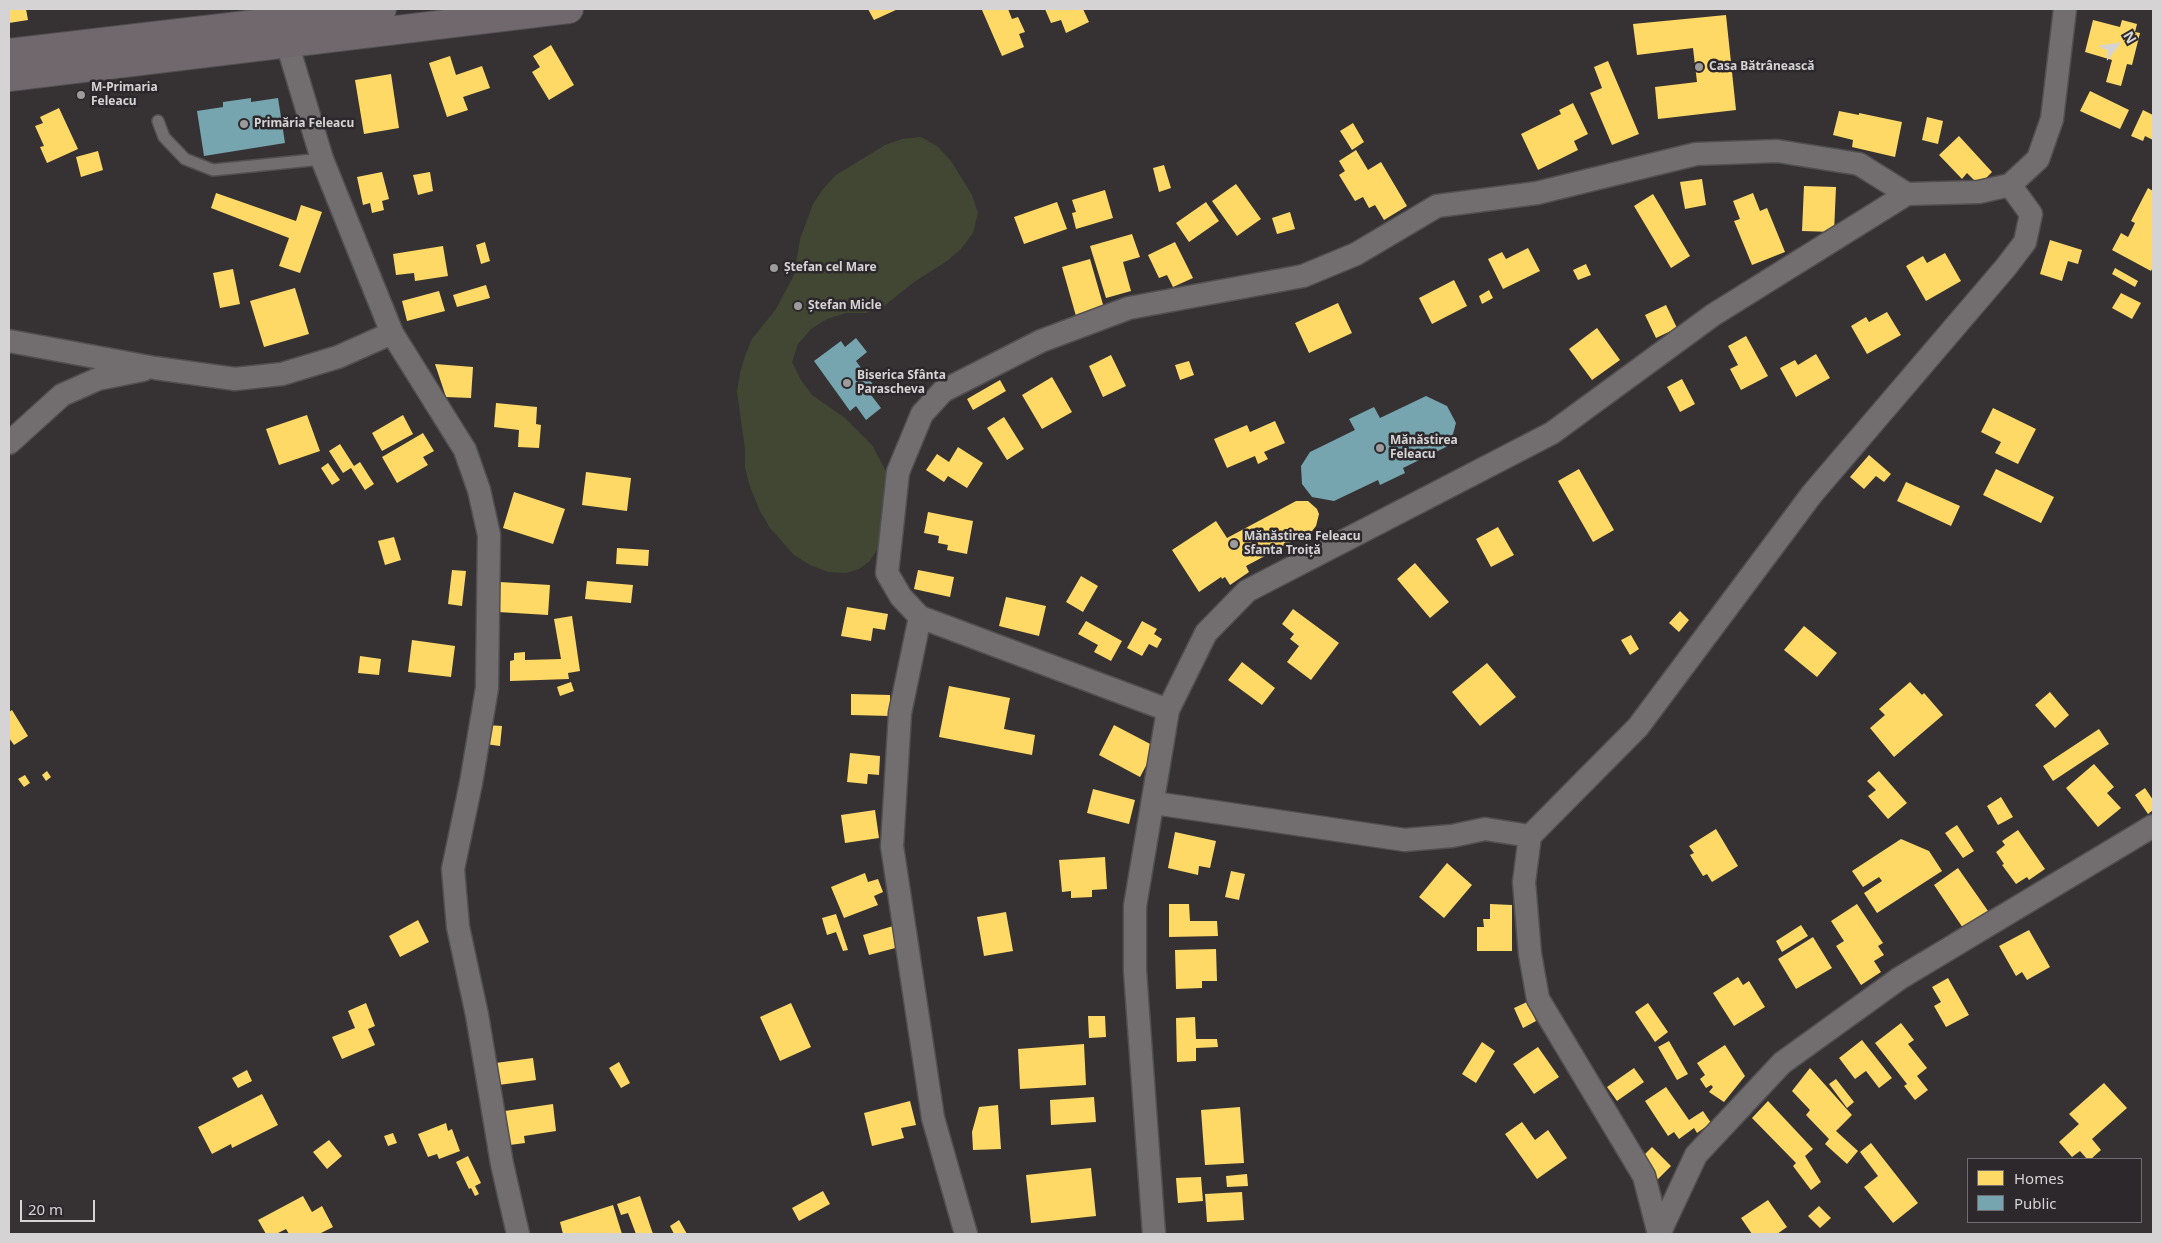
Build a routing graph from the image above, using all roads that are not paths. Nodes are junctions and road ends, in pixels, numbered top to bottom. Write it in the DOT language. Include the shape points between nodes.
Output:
graph roads {
  1 [pos="382,9"];
  2 [pos="569,9"];
  3 [pos="2065,9"];
  4 [pos="286,44"];
  5 [pos="9,53"];
  6 [pos="9,77"];
  7 [pos="158,121"];
  8 [pos="322,159"];
  9 [pos="2010,184"];
  10 [pos="1907,194"];
  11 [pos="392,333"];
  12 [pos="9,341"];
  13 [pos="155,368"];
  14 [pos="9,443"];
  15 [pos="920,617"];
  16 [pos="1168,710"];
  17 [pos="1154,802"];
  18 [pos="2153,826"];
  19 [pos="1530,836"];
  20 [pos="518,1234"];
  21 [pos="966,1234"];
  22 [pos="1154,1234"];
  23 [pos="1659,1234"];
  1 -- 5 [label="main road"];
  2 -- 4 [label="main road"];
  3 -- 9 [label="street" via="2052,119 2038,159"];
  4 -- 6 [label="main road"];
  4 -- 8 [label="street"];
  7 -- 8 [label="lane" via="164,137 185,159 213,170"];
  8 -- 11 [label="street"];
  9 -- 10 [label="street" via="1979,192"];
  9 -- 19 [label="street" via="2030,214 2025,242 1812,494 1638,727"];
  10 -- 15 [label="street" via="1859,164 1777,151 1696,154 1537,193 1437,206 1356,254 1303,276 1129,308 1041,342 943,391 922,414 898,472 887,573 901,597"];
  10 -- 16 [label="street" via="1712,315 1552,433 1247,591 1206,633"];
  11 -- 13 [label="street" via="338,357 282,374 235,379"];
  11 -- 20 [label="street" via="465,450 479,490 489,535 486,688 453,869 458,927"];
  12 -- 13 [label="street"];
  13 -- 14 [label="street" via="98,379 62,395"];
  15 -- 16 [label="street"];
  15 -- 21 [label="street" via="900,713 892,846 933,1118"];
  16 -- 17 [label="street"];
  17 -- 19 [label="street" via="1405,840 1485,829"];
  17 -- 22 [label="street" via="1135,906 1135,971"];
  18 -- 23 [label="street" via="1900,978 1782,1063 1696,1155"];
  19 -- 23 [label="street" via="1524,882 1530,954 1538,999 1644,1176"];
}
